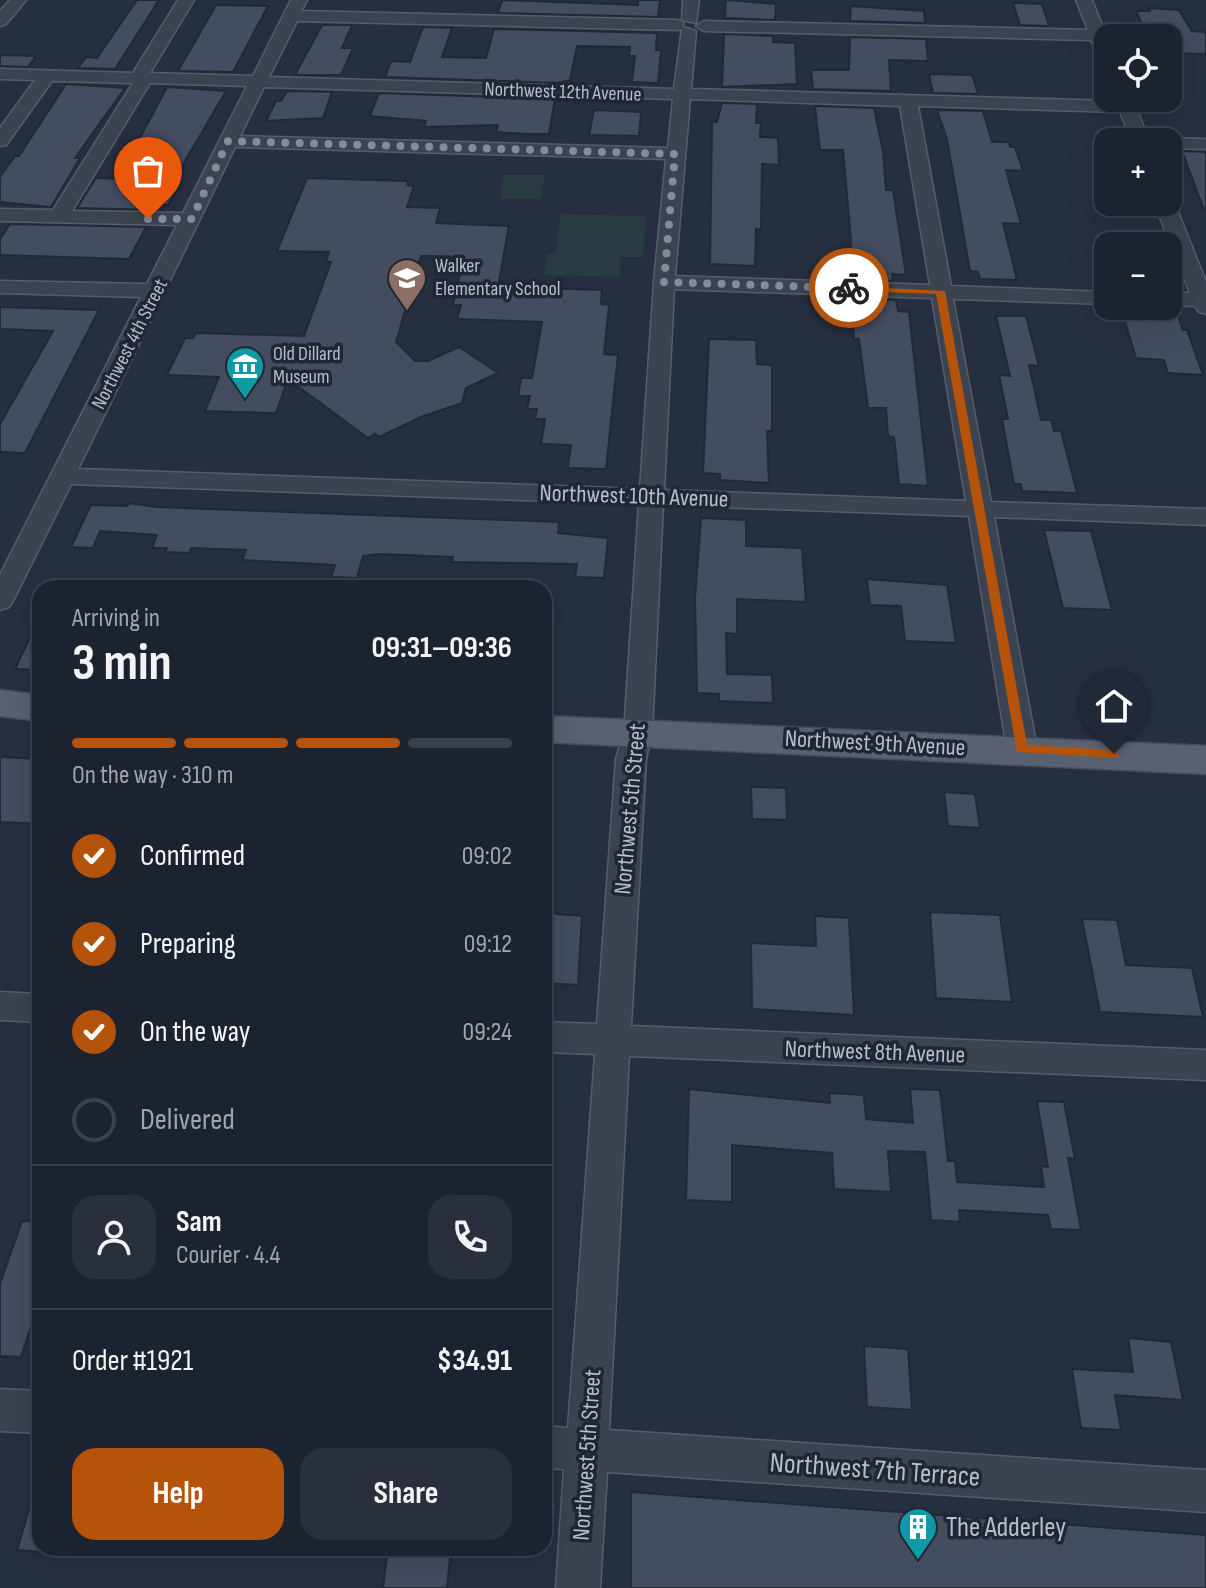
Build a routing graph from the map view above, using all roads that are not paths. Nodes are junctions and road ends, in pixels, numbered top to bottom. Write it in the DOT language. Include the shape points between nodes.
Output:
graph roads {
  1 [pos="18,0"];
  2 [pos="186,0"];
  3 [pos="691,0"];
  4 [pos="1084,0"];
  5 [pos="294,8"];
  6 [pos="0,21"];
  7 [pos="1094,25"];
  8 [pos="690,26"];
  9 [pos="1094,35"];
  10 [pos="0,74"];
  11 [pos="47,76"];
  12 [pos="139,78"];
  13 [pos="256,84"];
  14 [pos="680,95"];
  15 [pos="908,101"];
  16 [pos="1094,103"];
  17 [pos="0,141"];
  18 [pos="228,141"];
  19 [pos="1182,143"];
  20 [pos="1206,144"];
  21 [pos="675,154"];
  22 [pos="0,215"];
  23 [pos="1170,216"];
  24 [pos="58,217"];
  25 [pos="192,219"];
  26 [pos="1183,249"];
  27 [pos="1206,250"];
  28 [pos="664,282"];
  29 [pos="0,287"];
  30 [pos="157,291"];
  31 [pos="940,291"];
  32 [pos="1094,297"];
  33 [pos="1182,301"];
  34 [pos="1205,304"];
  35 [pos="63,476"];
  36 [pos="654,497"];
  37 [pos="978,510"];
  38 [pos="1206,517"];
  39 [pos="12,552"];
  40 [pos="0,601"];
  41 [pos="0,703"];
  42 [pos="32,707"];
  43 [pos="552,729"];
  44 [pos="638,732"];
  45 [pos="1022,749"];
  46 [pos="1206,760"];
  47 [pos="0,1006"];
  48 [pos="32,1008"];
  49 [pos="552,1037"];
  50 [pos="613,1041"];
  51 [pos="1206,1065"];
  52 [pos="0,1410"];
  53 [pos="32,1412"];
  54 [pos="552,1448"];
  55 [pos="588,1451"];
  56 [pos="1206,1491"];
  57 [pos="578,1588"];
  1 -- 6 [label="street"];
  2 -- 12 [label="street"];
  3 -- 8 [label="street, Northwest 5th Street"];
  4 -- 7 [label="street"];
  5 -- 8 [label="street"];
  5 -- 13 [label="street, Northwest 4th Street"];
  8 -- 9 [label="street"];
  8 -- 14 [label="street, Northwest 5th Street"];
  10 -- 11 [label="street, Northwest 12th Avenue"];
  11 -- 12 [label="street, Northwest 12th Avenue"];
  11 -- 17 [label="street"];
  12 -- 13 [label="street, Northwest 12th Avenue"];
  12 -- 24 [label="street" via="141,88"];
  13 -- 14 [label="street, Northwest 12th Avenue"];
  13 -- 18 [label="street, Northwest 4th Street"];
  14 -- 15 [label="street, Northwest 12th Avenue"];
  14 -- 21 [label="street, Northwest 5th Street"];
  15 -- 16 [label="street, Northwest 12th Avenue"];
  15 -- 31 [label="street"];
  18 -- 21 [label="street"];
  18 -- 25 [label="street, Northwest 4th Street"];
  19 -- 20 [label="street"];
  21 -- 28 [label="street, Northwest 5th Street"];
  22 -- 24 [label="street"];
  23 -- 26 [label="street"];
  24 -- 25 [label="street"];
  25 -- 30 [label="street, Northwest 4th Street"];
  26 -- 27 [label="street"];
  26 -- 34 [label="street"];
  28 -- 31 [label="street"];
  28 -- 36 [label="street, Northwest 5th Street"];
  29 -- 30 [label="street"];
  30 -- 35 [label="street, Northwest 4th Street"];
  31 -- 32 [label="street"];
  31 -- 37 [label="street"];
  33 -- 34 [label="street"];
  35 -- 36 [label="street, Northwest 10th Avenue"];
  35 -- 39 [label="street, Northwest 4th Street"];
  36 -- 37 [label="street, Northwest 10th Avenue"];
  36 -- 44 [label="street, Northwest 5th Street"];
  37 -- 38 [label="street, Northwest 10th Avenue"];
  37 -- 45 [label="street"];
  39 -- 40 [label="street, Northwest 4th Street"];
  41 -- 42 [label="main road"];
  43 -- 44 [label="main road, Northwest 9th Avenue"];
  44 -- 45 [label="main road, Northwest 9th Avenue"];
  44 -- 50 [label="street, Northwest 5th Street" via="631,759"];
  45 -- 46 [label="main road, Northwest 9th Avenue"];
  47 -- 48 [label="street"];
  49 -- 50 [label="street, Northwest 8th Avenue"];
  50 -- 51 [label="street, Northwest 8th Avenue"];
  50 -- 55 [label="street, Northwest 5th Street"];
  52 -- 53 [label="street"];
  54 -- 55 [label="street, Northwest 7th Terrace"];
  55 -- 56 [label="street, Northwest 7th Terrace"];
  55 -- 57 [label="street, Northwest 5th Street"];
}
